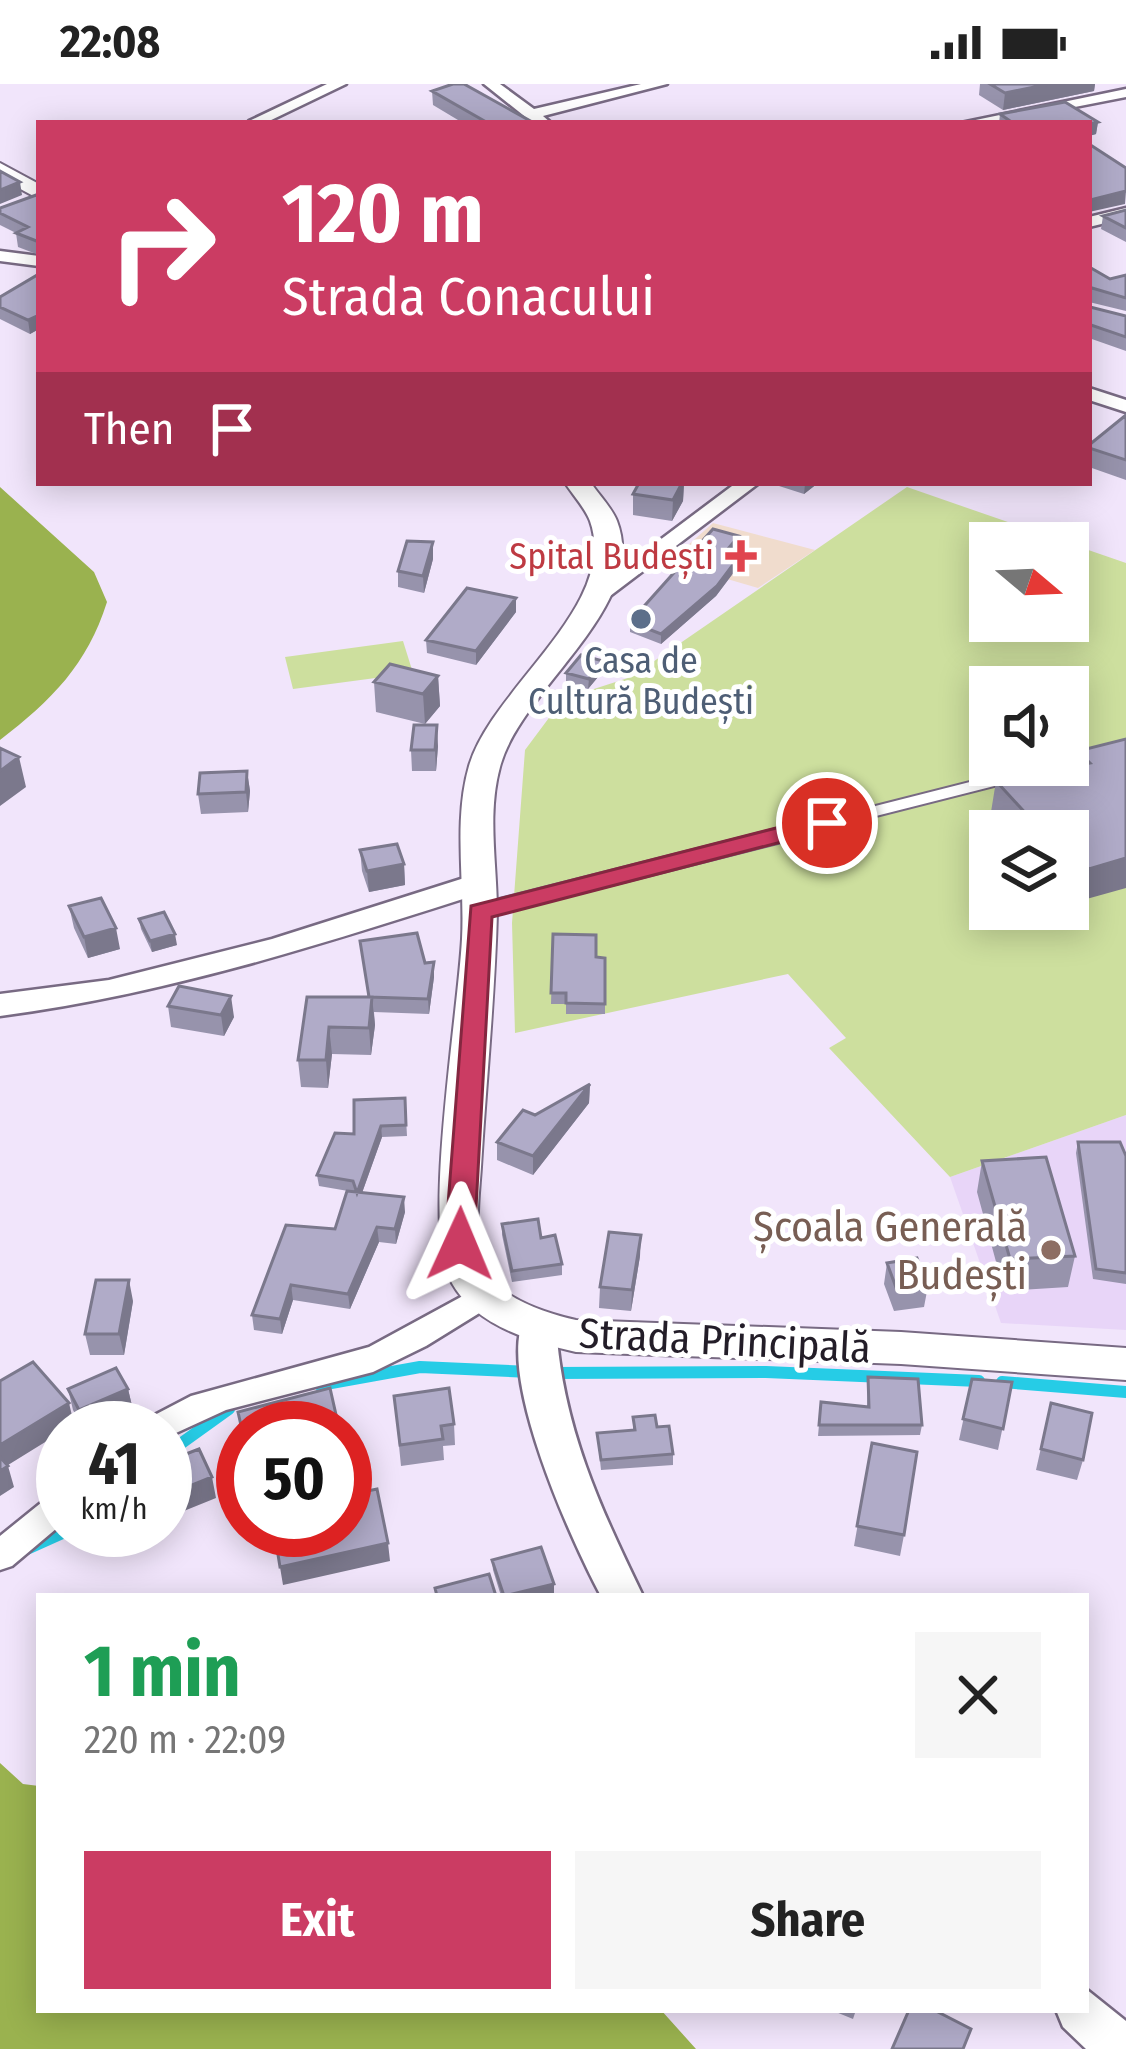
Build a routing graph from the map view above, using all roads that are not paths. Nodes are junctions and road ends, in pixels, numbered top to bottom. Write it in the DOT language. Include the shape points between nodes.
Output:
graph roads {
  1 [pos="339,84"];
  2 [pos="491,84"];
  3 [pos="660,84"];
  4 [pos="1126,93"];
  5 [pos="538,118"];
  6 [pos="259,120"];
  7 [pos="984,120"];
  8 [pos="0,169"];
  9 [pos="34,199"];
  10 [pos="1126,213"];
  11 [pos="1092,221"];
  12 [pos="0,256"];
  13 [pos="36,261"];
  14 [pos="1092,395"];
  15 [pos="1126,406"];
  16 [pos="581,486"];
  17 [pos="745,486"];
  18 [pos="599,595"];
  19 [pos="1126,752"];
  20 [pos="1089,758"];
  21 [pos="969,785"];
  22 [pos="480,897"];
  23 [pos="0,1005"];
  24 [pos="483,1296"];
  25 [pos="539,1352"];
  26 [pos="1126,1364"];
  27 [pos="192,1410"];
  28 [pos="36,1526"];
  29 [pos="11,1547"];
  30 [pos="621,1593"];
  31 [pos="1082,2013"];
  32 [pos="1120,2049"];
  1 -- 6 [label="street"];
  2 -- 5 [label="street"];
  3 -- 5 [label="street"];
  4 -- 7 [label="street"];
  8 -- 9 [label="main road"];
  10 -- 11 [label="street"];
  12 -- 13 [label="street"];
  14 -- 15 [label="street"];
  16 -- 18 [label="main road" via="613,542"];
  17 -- 18 [label="street"];
  18 -- 22 [label="main road" via="524,689 487,756 479,793"];
  19 -- 20 [label="lane"];
  21 -- 22 [label="lane"];
  22 -- 23 [label="street" via="152,980"];
  22 -- 24 [label="main road" via="460,1244"];
  24 -- 25 [label="main road, Strada Principală"];
  24 -- 27 [label="street" via="398,1349"];
  25 -- 26 [label="main road, Strada Principală" via="576,1336"];
  25 -- 30 [label="street" via="545,1410 571,1487"];
  28 -- 29 [label="street"];
  31 -- 32 [label="street"];
}
